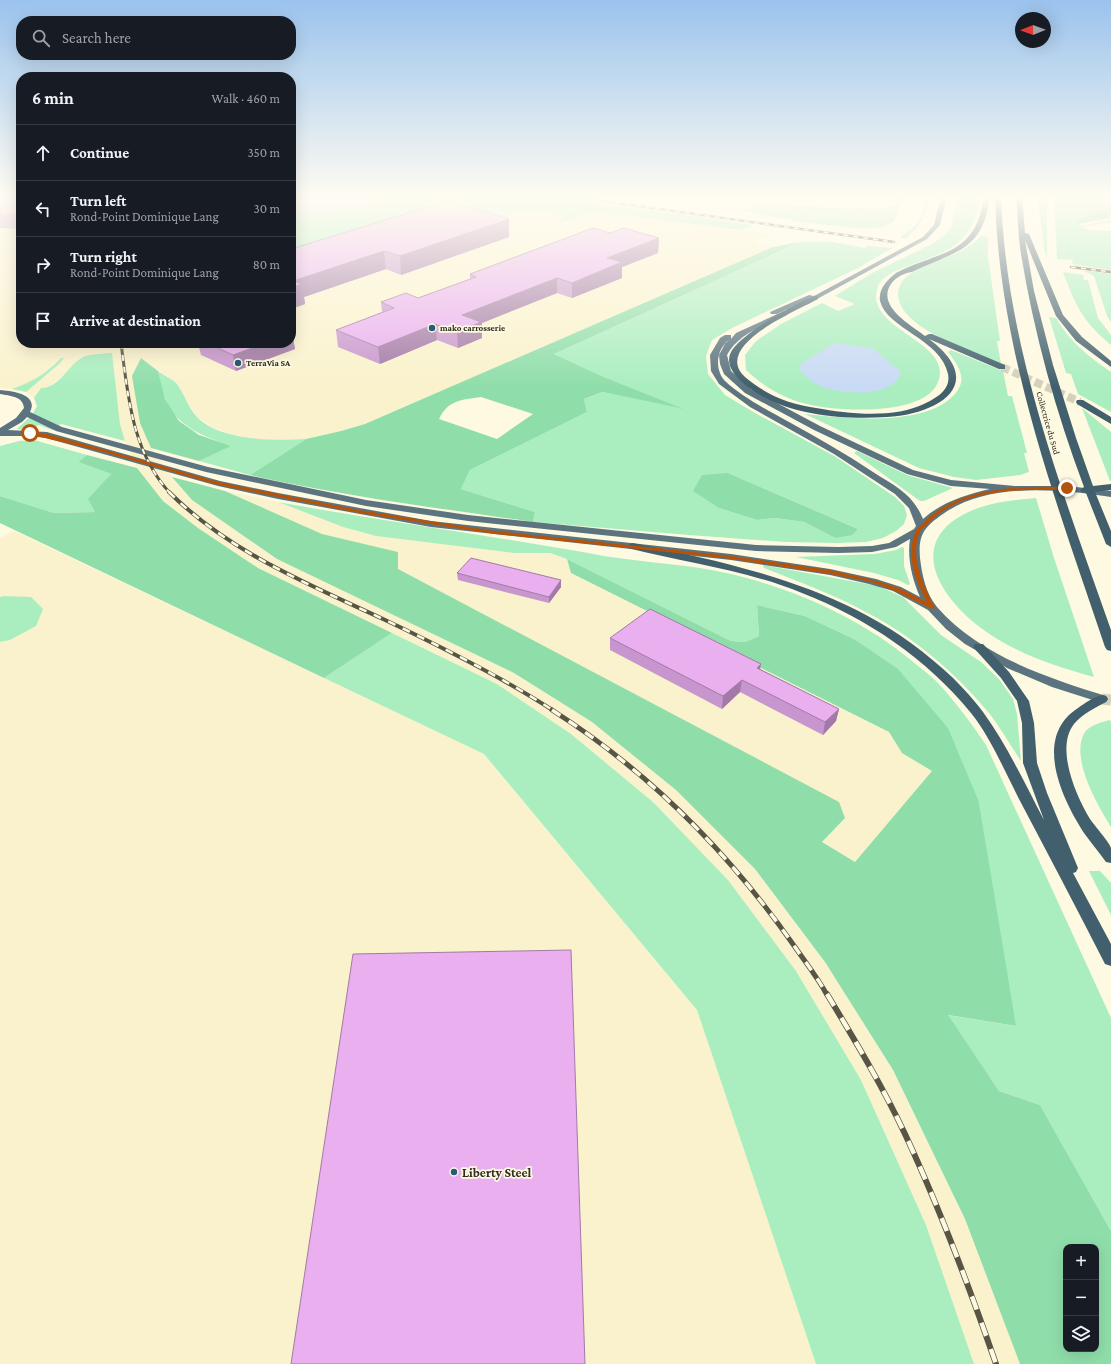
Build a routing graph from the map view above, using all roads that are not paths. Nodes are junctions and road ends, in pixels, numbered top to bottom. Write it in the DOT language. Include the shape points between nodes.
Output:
graph roads {
  1 [pos="885,260"];
  2 [pos="935,260"];
  3 [pos="1003,260"];
  4 [pos="1025,260"];
  5 [pos="1037,260"];
  6 [pos="916,267"];
  7 [pos="838,285"];
  8 [pos="816,298"];
  9 [pos="1111,366"];
  10 [pos="1002,367"];
  11 [pos="0,392"];
  12 [pos="1080,402"];
  13 [pos="27,414"];
  14 [pos="1111,421"];
  15 [pos="0,432"];
  16 [pos="1111,487"];
  17 [pos="1016,489"];
  18 [pos="1085,490"];
  19 [pos="1111,494"];
  20 [pos="920,529"];
  21 [pos="1111,544"];
  22 [pos="632,546"];
  23 [pos="932,608"];
  24 [pos="979,647"];
  25 [pos="1111,647"];
  26 [pos="1102,699"];
  27 [pos="1111,858"];
  28 [pos="1098,934"];
  29 [pos="1111,959"];
  1 -- 7 [label="main road"];
  2 -- 6 [label="highway"];
  3 -- 25 [label="highway, Collectrice du Sud" via="1017,349 1031,405 1062,509"];
  4 -- 21 [label="highway, Collectrice du Sud" via="1048,364 1083,472"];
  5 -- 9 [label="highway" via="1060,316 1079,339"];
  6 -- 8 [label="highway" via="899,273 889,281 884,292 886,304 905,325 935,346 948,359 954,372 953,385 941,398 921,408 879,415 831,413 802,408 774,400 752,388 736,373 732,362 735,351 745,340"];
  6 -- 10 [label="highway" via="895,283 891,301 897,312 927,334"];
  7 -- 8 [label="main road"];
  7 -- 20 [label="main road" via="773,312 736,331 723,340 714,355 715,370 722,382 753,405 837,452 898,492 913,507"];
  8 -- 17 [label="main road" via="739,335 729,344 724,354 727,372 748,392 910,472 932,480"];
  11 -- 13 [label="main road" via="23,398 28,403"];
  12 -- 14 [label="highway"];
  13 -- 15 [label="main road"];
  13 -- 20 [label="main road" via="52,426 206,469 366,503 468,518 756,548 838,550 872,549 892,545"];
  15 -- 22 [label="main road" via="36,434 218,483 307,502 431,524"];
  16 -- 18 [label="highway"];
  17 -- 18 [label="main road"];
  17 -- 20 [label="main road" via="985,493 958,501 937,512"];
  18 -- 19 [label="main road"];
  20 -- 23 [label="main road" via="914,548 915,567 921,587"];
  22 -- 23 [label="main road" via="732,557 858,578 897,589"];
  22 -- 28 [label="highway" via="738,569 835,602 877,625 946,678 976,711 997,744"];
  23 -- 24 [label="main road"];
  24 -- 26 [label="main road" via="1043,679"];
  24 -- 28 [label="highway" via="1005,675 1023,701 1028,723 1030,763"];
  26 -- 27 [label="highway" via="1082,710 1067,724 1059,743 1061,764 1070,795 1088,828"];
  28 -- 29 [label="highway"];
}
